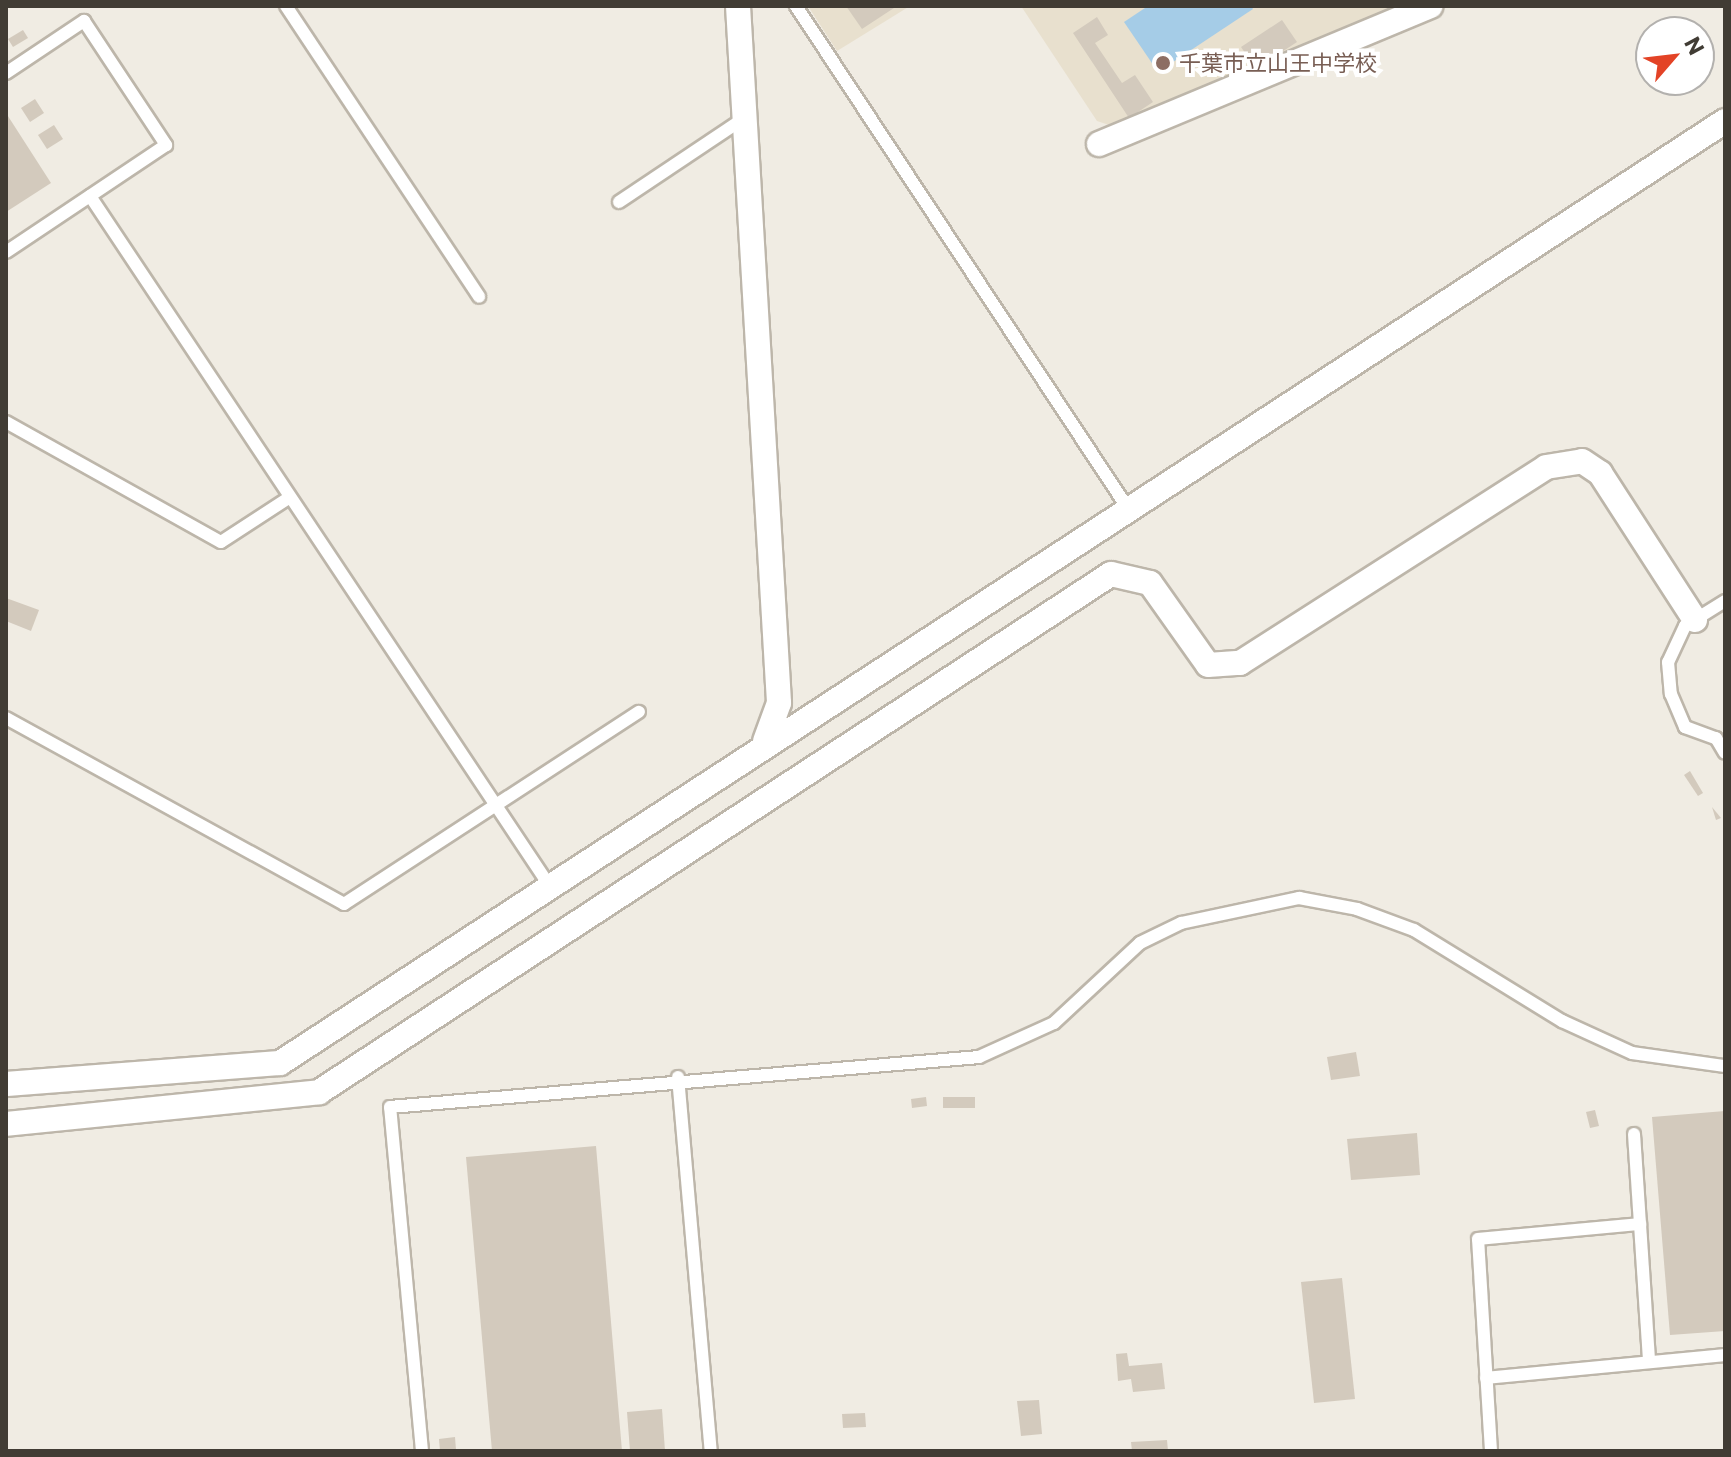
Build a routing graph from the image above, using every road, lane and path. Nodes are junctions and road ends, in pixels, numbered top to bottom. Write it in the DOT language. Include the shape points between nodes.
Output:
graph roads {
  1 [pos="286,6"];
  2 [pos="738,6"];
  3 [pos="796,6"];
  4 [pos="1430,6"];
  5 [pos="6,73"];
  6 [pos="743,119"];
  7 [pos="1725,121"];
  8 [pos="1099,144"];
  9 [pos="90,196"];
  10 [pos="619,202"];
  11 [pos="6,252"];
  12 [pos="479,297"];
  13 [pos="6,422"];
  14 [pos="290,497"];
  15 [pos="1127,507"];
  16 [pos="1725,601"];
  17 [pos="1695,620"];
  18 [pos="639,712"];
  19 [pos="6,718"];
  20 [pos="765,741"];
  21 [pos="1725,753"];
  22 [pos="495,806"];
  23 [pos="553,890"];
  24 [pos="1725,1066"];
  25 [pos="678,1077"];
  26 [pos="6,1084"];
  27 [pos="6,1124"];
  28 [pos="1634,1134"];
  29 [pos="1640,1224"];
  30 [pos="1725,1355"];
  31 [pos="1649,1362"];
  32 [pos="1486,1378"];
  33 [pos="422,1451"];
  34 [pos="711,1451"];
  35 [pos="1491,1451"];
  1 -- 12 [label="lane"];
  2 -- 6 [label="street"];
  3 -- 15 [label="lane"];
  4 -- 8 [label="street"];
  5 -- 9 [label="lane" via="84,21 166,145"];
  6 -- 10 [label="lane"];
  6 -- 20 [label="street" via="779,703"];
  7 -- 15 [label="street"];
  9 -- 11 [label="lane"];
  9 -- 14 [label="lane"];
  13 -- 14 [label="lane" via="221,542"];
  14 -- 22 [label="lane"];
  15 -- 20 [label="street"];
  16 -- 17 [label="lane"];
  17 -- 21 [label="lane" via="1668,662 1671,694 1685,727 1716,738"];
  17 -- 27 [label="street" via="1600,473 1582,461 1546,467 1240,663 1208,665 1150,583 1111,574 319,1092"];
  18 -- 22 [label="lane"];
  19 -- 22 [label="lane" via="344,904"];
  20 -- 23 [label="street"];
  22 -- 23 [label="lane"];
  23 -- 26 [label="street" via="280,1063"];
  24 -- 25 [label="lane" via="1632,1053 1562,1021 1414,930 1299,898 1225,909 1140,943 1054,1023 979,1057"];
  25 -- 33 [label="lane" via="390,1107"];
  25 -- 34 [label="lane"];
  28 -- 29 [label="lane"];
  29 -- 31 [label="lane"];
  29 -- 32 [label="lane" via="1478,1239"];
  30 -- 31 [label="lane"];
  31 -- 32 [label="lane"];
  32 -- 35 [label="lane"];
}
